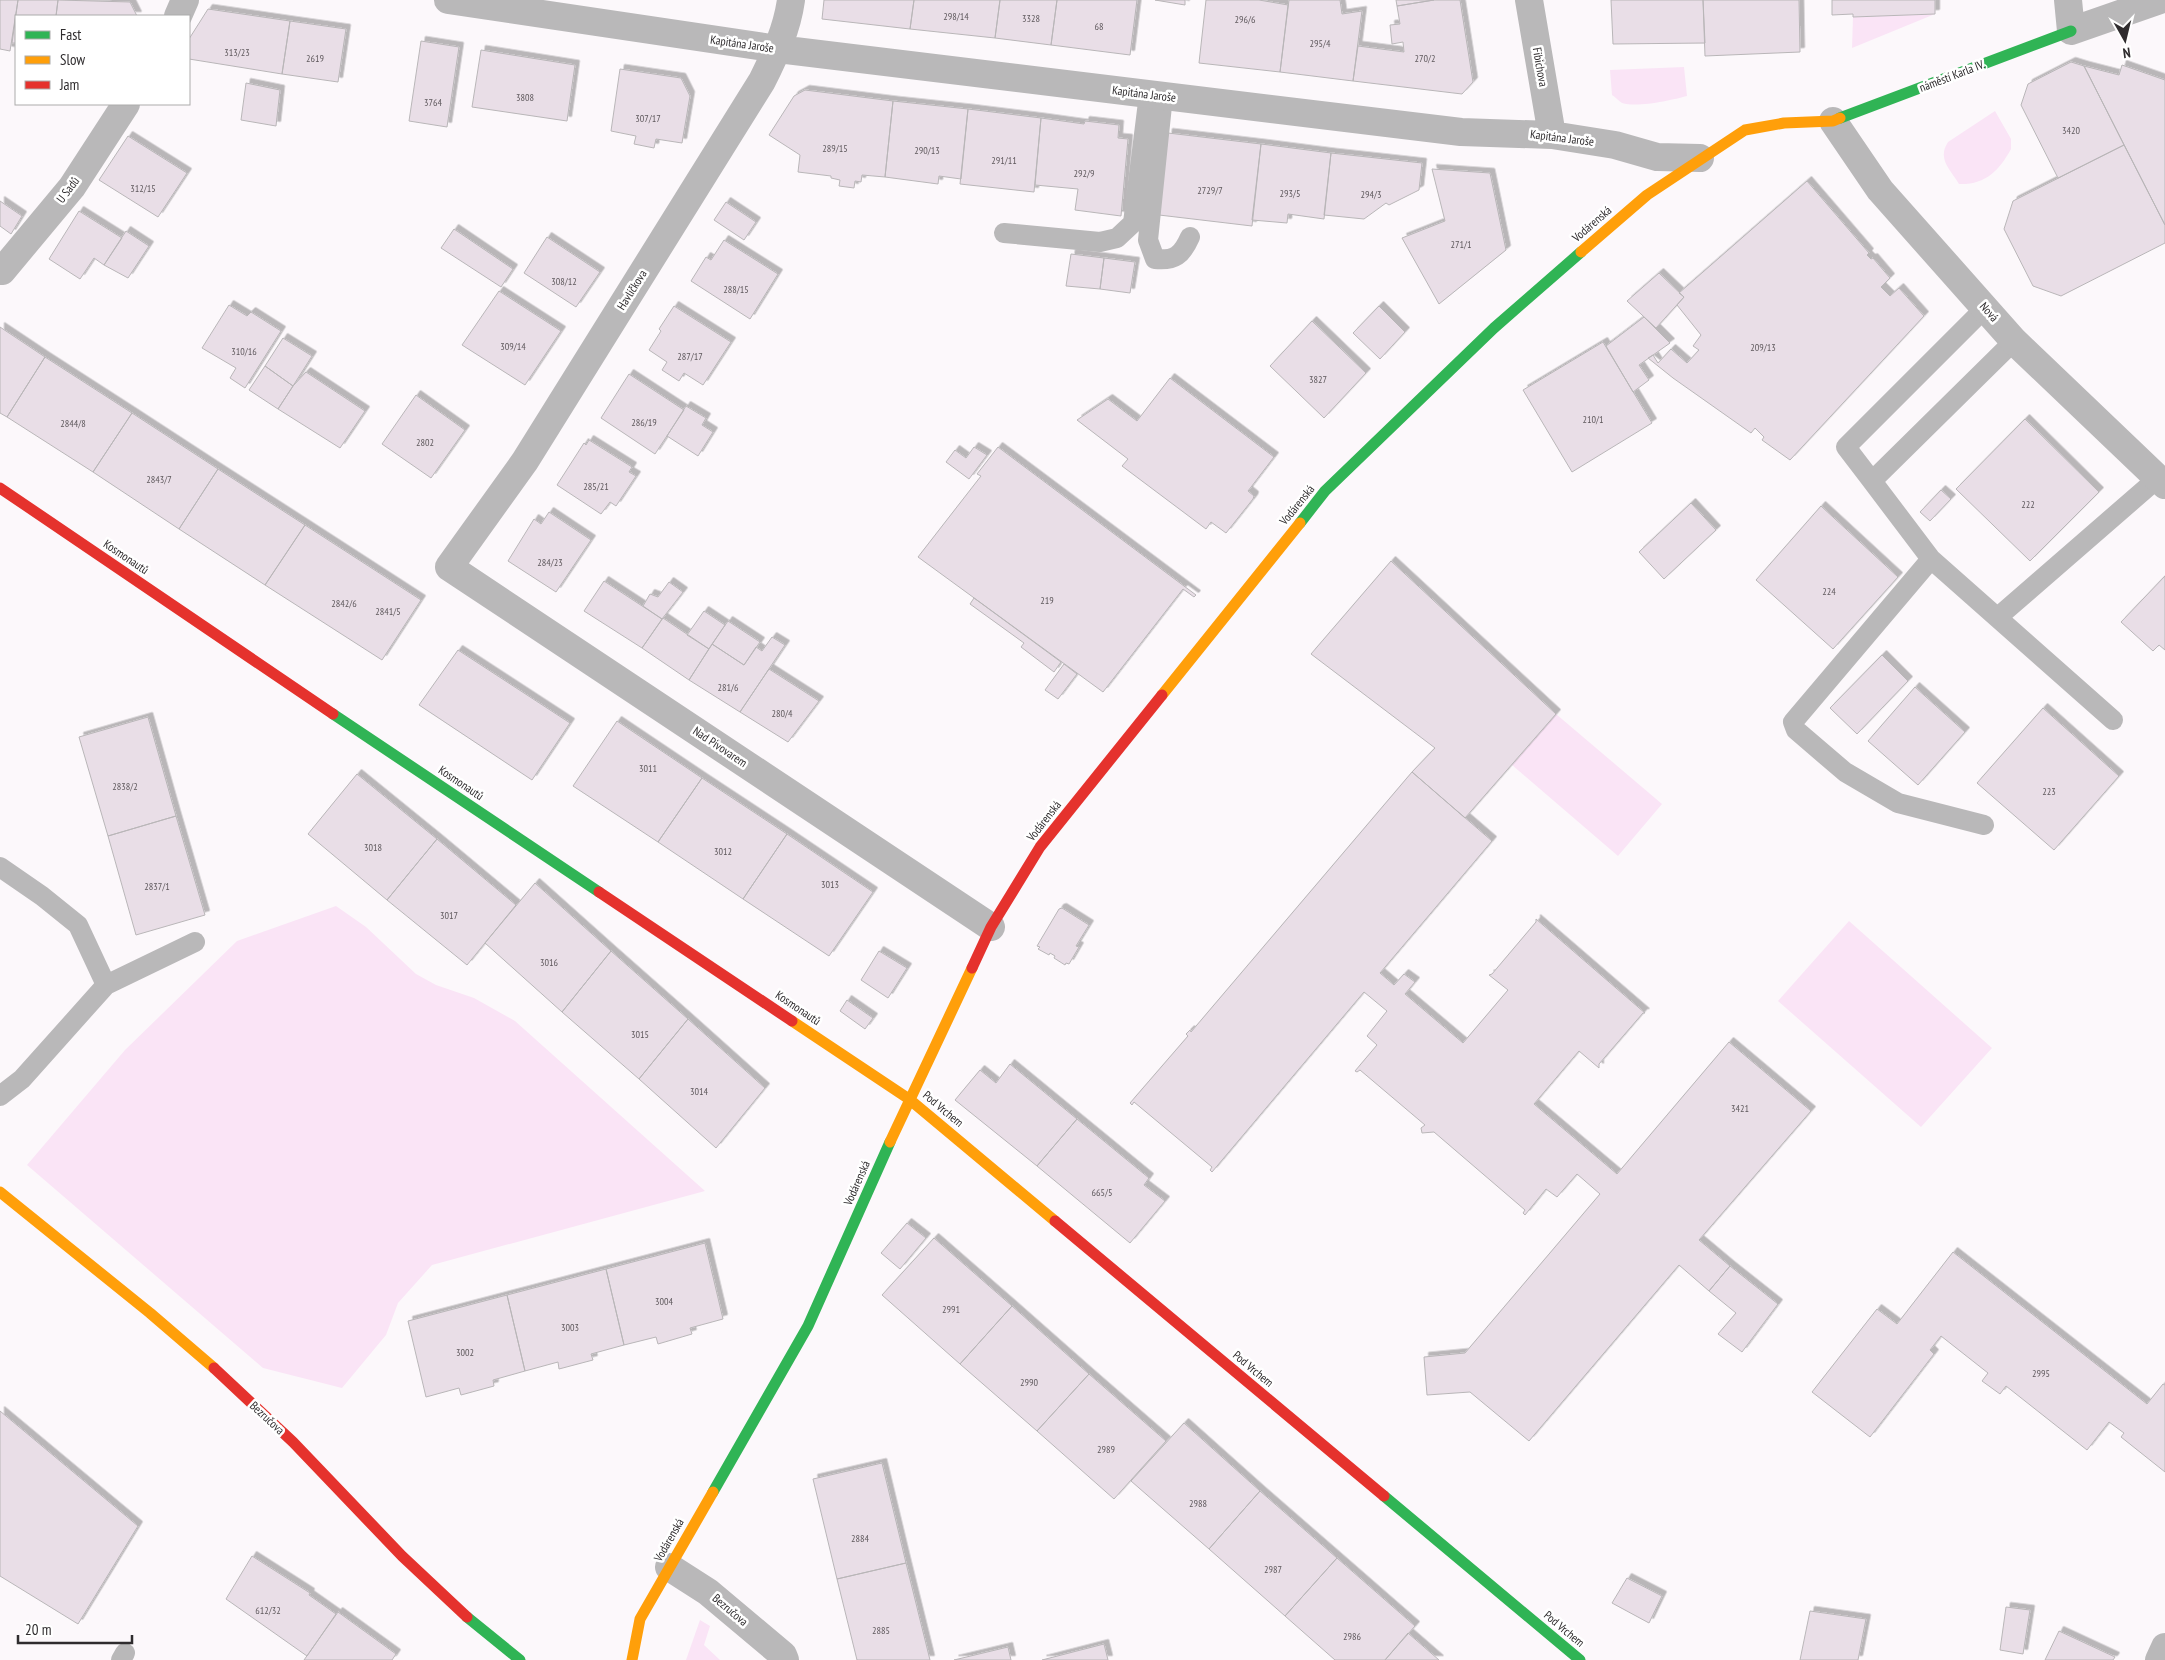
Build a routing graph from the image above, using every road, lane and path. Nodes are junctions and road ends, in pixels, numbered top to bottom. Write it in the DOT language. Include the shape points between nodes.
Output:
graph roads {
  1 [pos="185,0"];
  2 [pos="448,0"];
  3 [pos="791,0"];
  4 [pos="1528,0"];
  5 [pos="2068,0"];
  6 [pos="2160,0"];
  7 [pos="178,15"];
  8 [pos="2071,31"];
  9 [pos="778,49"];
  10 [pos="1156,95"];
  11 [pos="125,105"];
  12 [pos="1833,121"];
  13 [pos="1552,134"];
  14 [pos="1700,158"];
  15 [pos="1004,233"];
  16 [pos="1190,237"];
  17 [pos="2,271"];
  18 [pos="1985,308"];
  19 [pos="2014,342"];
  20 [pos="1872,482"];
  21 [pos="2162,482"];
  22 [pos="0,488"];
  23 [pos="1931,559"];
  24 [pos="449,567"];
  25 [pos="1998,617"];
  26 [pos="2113,720"];
  27 [pos="1984,824"];
  28 [pos="0,867"];
  29 [pos="991,927"];
  30 [pos="196,942"];
  31 [pos="106,985"];
  32 [pos="0,1096"];
  33 [pos="909,1100"];
  34 [pos="0,1192"];
  35 [pos="669,1567"];
  36 [pos="2165,1647"];
  37 [pos="520,1660"];
  38 [pos="632,1660"];
  39 [pos="785,1660"];
  40 [pos="1580,1660"];
  41 [pos="2158,1660"];
  1 -- 7 [label="street"];
  2 -- 9 [label="street, Kapitána Jaroše"];
  3 -- 9 [label="street, Havlíčkova"];
  4 -- 13 [label="street, Fibichova"];
  5 -- 8 [label="street"];
  6 -- 8 [label="street, náměstí Karla IV."];
  8 -- 12 [label="street, náměstí Karla IV."];
  9 -- 10 [label="street, Kapitána Jaroše"];
  9 -- 24 [label="street, Havlíčkova" via="762,81 525,461"];
  10 -- 13 [label="street, Kapitána Jaroše" via="1461,132"];
  10 -- 15 [label="lane" via="1133,223 1117,238 1100,242"];
  10 -- 16 [label="lane" via="1148,240 1155,259 1168,260 1184,251"];
  11 -- 17 [label="street, U Sadů" via="72,187"];
  12 -- 14 [label="street" via="1784,123 1745,130"];
  12 -- 18 [label="street, Nová" via="1880,190"];
  13 -- 14 [label="street, Kapitána Jaroše" via="1657,157"];
  14 -- 29 [label="street, Vodárenská" via="1647,195 1494,328 1325,491 1040,847"];
  18 -- 19 [label="street, Nová"];
  18 -- 20 [label="lane" via="1846,448"];
  19 -- 20 [label="lane"];
  19 -- 21 [label="street, Nová"];
  20 -- 23 [label="lane"];
  21 -- 25 [label="lane"];
  22 -- 33 [label="street, Kosmonautů"];
  23 -- 25 [label="lane"];
  23 -- 27 [label="lane" via="1793,722 1796,730 1845,772 1898,804"];
  24 -- 29 [label="street, Nad Pivovarem"];
  25 -- 26 [label="lane"];
  28 -- 31 [label="lane" via="78,925"];
  29 -- 33 [label="street, Vodárenská"];
  30 -- 31 [label="lane"];
  31 -- 32 [label="lane" via="22,1079"];
  33 -- 35 [label="street, Vodárenská" via="808,1326"];
  33 -- 40 [label="street, Pod Vrchem"];
  34 -- 37 [label="street, Bezručova" via="188,1344 293,1442 414,1567 491,1640"];
  35 -- 38 [label="street, Vodárenská" via="640,1619"];
  35 -- 39 [label="street, Bezručova" via="708,1592"];
  36 -- 41 [label="street"];
}
